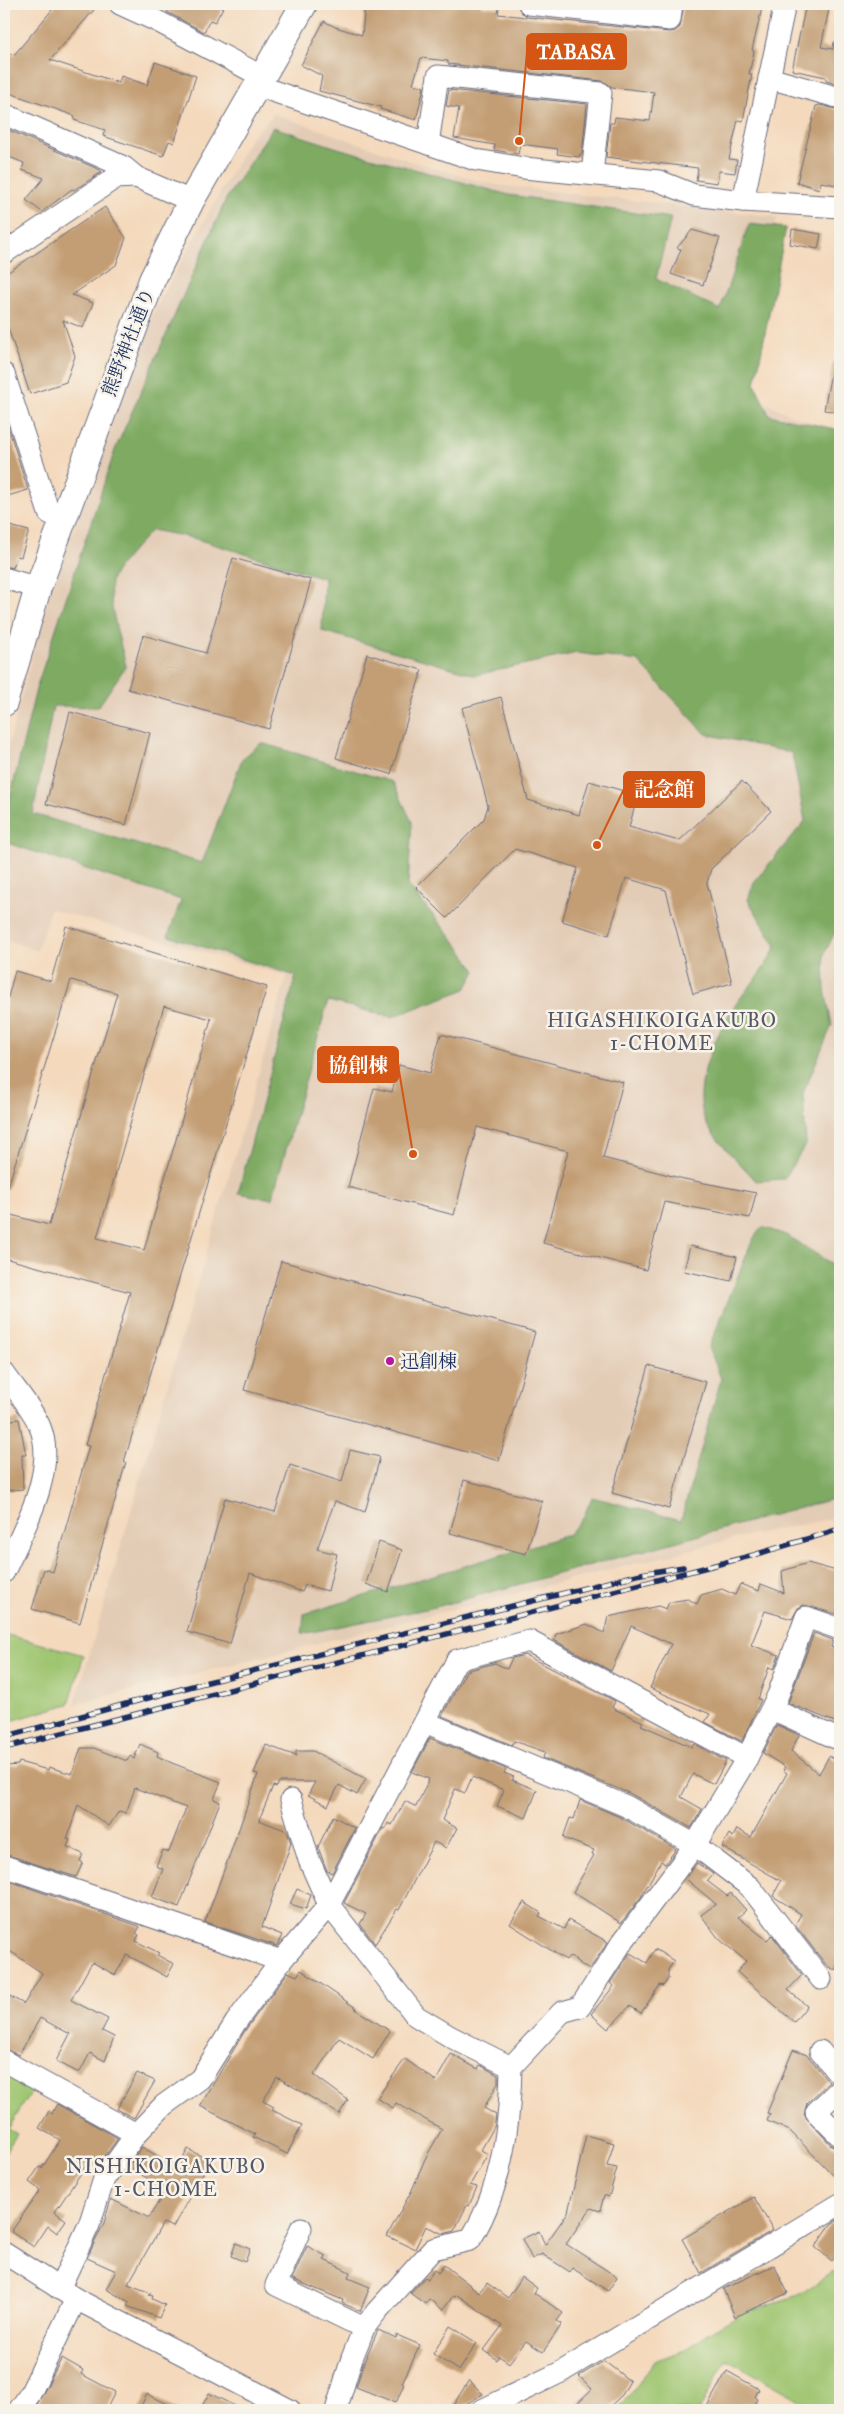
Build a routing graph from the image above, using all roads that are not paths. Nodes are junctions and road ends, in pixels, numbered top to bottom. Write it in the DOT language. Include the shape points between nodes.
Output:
graph roads {
  1 [pos="120,4"];
  2 [pos="304,4"];
  3 [pos="529,4"];
  4 [pos="672,4"];
  5 [pos="786,4"];
  6 [pos="769,78"];
  7 [pos="261,81"];
  8 [pos="840,98"];
  9 [pos="4,114"];
  10 [pos="428,144"];
  11 [pos="592,174"];
  12 [pos="136,176"];
  13 [pos="191,202"];
  14 [pos="743,202"];
  15 [pos="840,207"];
  16 [pos="4,253"];
  17 [pos="4,374"];
  18 [pos="63,519"];
  19 [pos="4,578"];
  20 [pos="38,588"];
  21 [pos="4,703"];
  22 [pos="4,1372"];
  23 [pos="4,1572"];
  24 [pos="840,1629"];
  25 [pos="772,1709"];
  26 [pos="425,1722"];
  27 [pos="840,1740"];
  28 [pos="747,1758"];
  29 [pos="291,1800"];
  30 [pos="696,1845"];
  31 [pos="4,1866"];
  32 [pos="329,1905"];
  33 [pos="281,1961"];
  34 [pos="821,1979"];
  35 [pos="820,2051"];
  36 [pos="4,2061"];
  37 [pos="511,2066"];
  38 [pos="840,2075"];
  39 [pos="840,2089"];
  40 [pos="136,2134"];
  41 [pos="840,2136"];
  42 [pos="840,2204"];
  43 [pos="301,2228"];
  44 [pos="4,2253"];
  45 [pos="68,2294"];
  46 [pos="364,2328"];
  47 [pos="19,2410"];
  48 [pos="290,2410"];
  49 [pos="336,2410"];
  50 [pos="482,2410"];
  1 -- 7 [label="street" via="159,22"];
  2 -- 7 [label="main road, 熊野神社通り"];
  3 -- 4 [label="street" via="670,20"];
  5 -- 6 [label="street"];
  6 -- 8 [label="street"];
  6 -- 14 [label="street"];
  7 -- 10 [label="street"];
  7 -- 13 [label="main road, 熊野神社通り"];
  9 -- 12 [label="street" via="124,167"];
  10 -- 11 [label="street" via="476,160"];
  10 -- 11 [label="street" via="438,76 600,93"];
  11 -- 14 [label="street" via="659,181 694,195"];
  12 -- 13 [label="street"];
  12 -- 16 [label="street" via="115,178 105,183"];
  13 -- 18 [label="main road, 熊野神社通り" via="152,280"];
  14 -- 15 [label="street"];
  17 -- 18 [label="street" via="49,512"];
  18 -- 20 [label="main road, 熊野神社通り"];
  19 -- 20 [label="street"];
  20 -- 21 [label="main road, 熊野神社通り"];
  22 -- 23 [label="street" via="40,1426 44,1462 41,1485"];
  24 -- 25 [label="street" via="806,1617"];
  25 -- 27 [label="street"];
  25 -- 28 [label="street"];
  26 -- 28 [label="street" via="457,1660 529,1641"];
  26 -- 30 [label="street" via="626,1806"];
  26 -- 32 [label="street"];
  28 -- 30 [label="street"];
  29 -- 32 [label="street" via="309,1860"];
  30 -- 34 [label="street" via="750,1887"];
  30 -- 37 [label="street" via="622,1944 580,2007 562,2012"];
  31 -- 33 [label="street"];
  32 -- 33 [label="street"];
  32 -- 37 [label="street" via="416,2016 450,2037"];
  33 -- 40 [label="street" via="236,2022 200,2079 164,2105"];
  35 -- 38 [label="street"];
  36 -- 40 [label="street"];
  37 -- 46 [label="street" via="510,2111 498,2172 480,2224 470,2240 433,2249"];
  39 -- 41 [label="street" via="816,2112"];
  40 -- 45 [label="street" via="104,2179"];
  42 -- 50 [label="street" via="561,2372"];
  43 -- 46 [label="street" via="276,2285"];
  44 -- 45 [label="street"];
  45 -- 47 [label="street" via="30,2394"];
  45 -- 48 [label="street"];
  46 -- 49 [label="street"];
}
